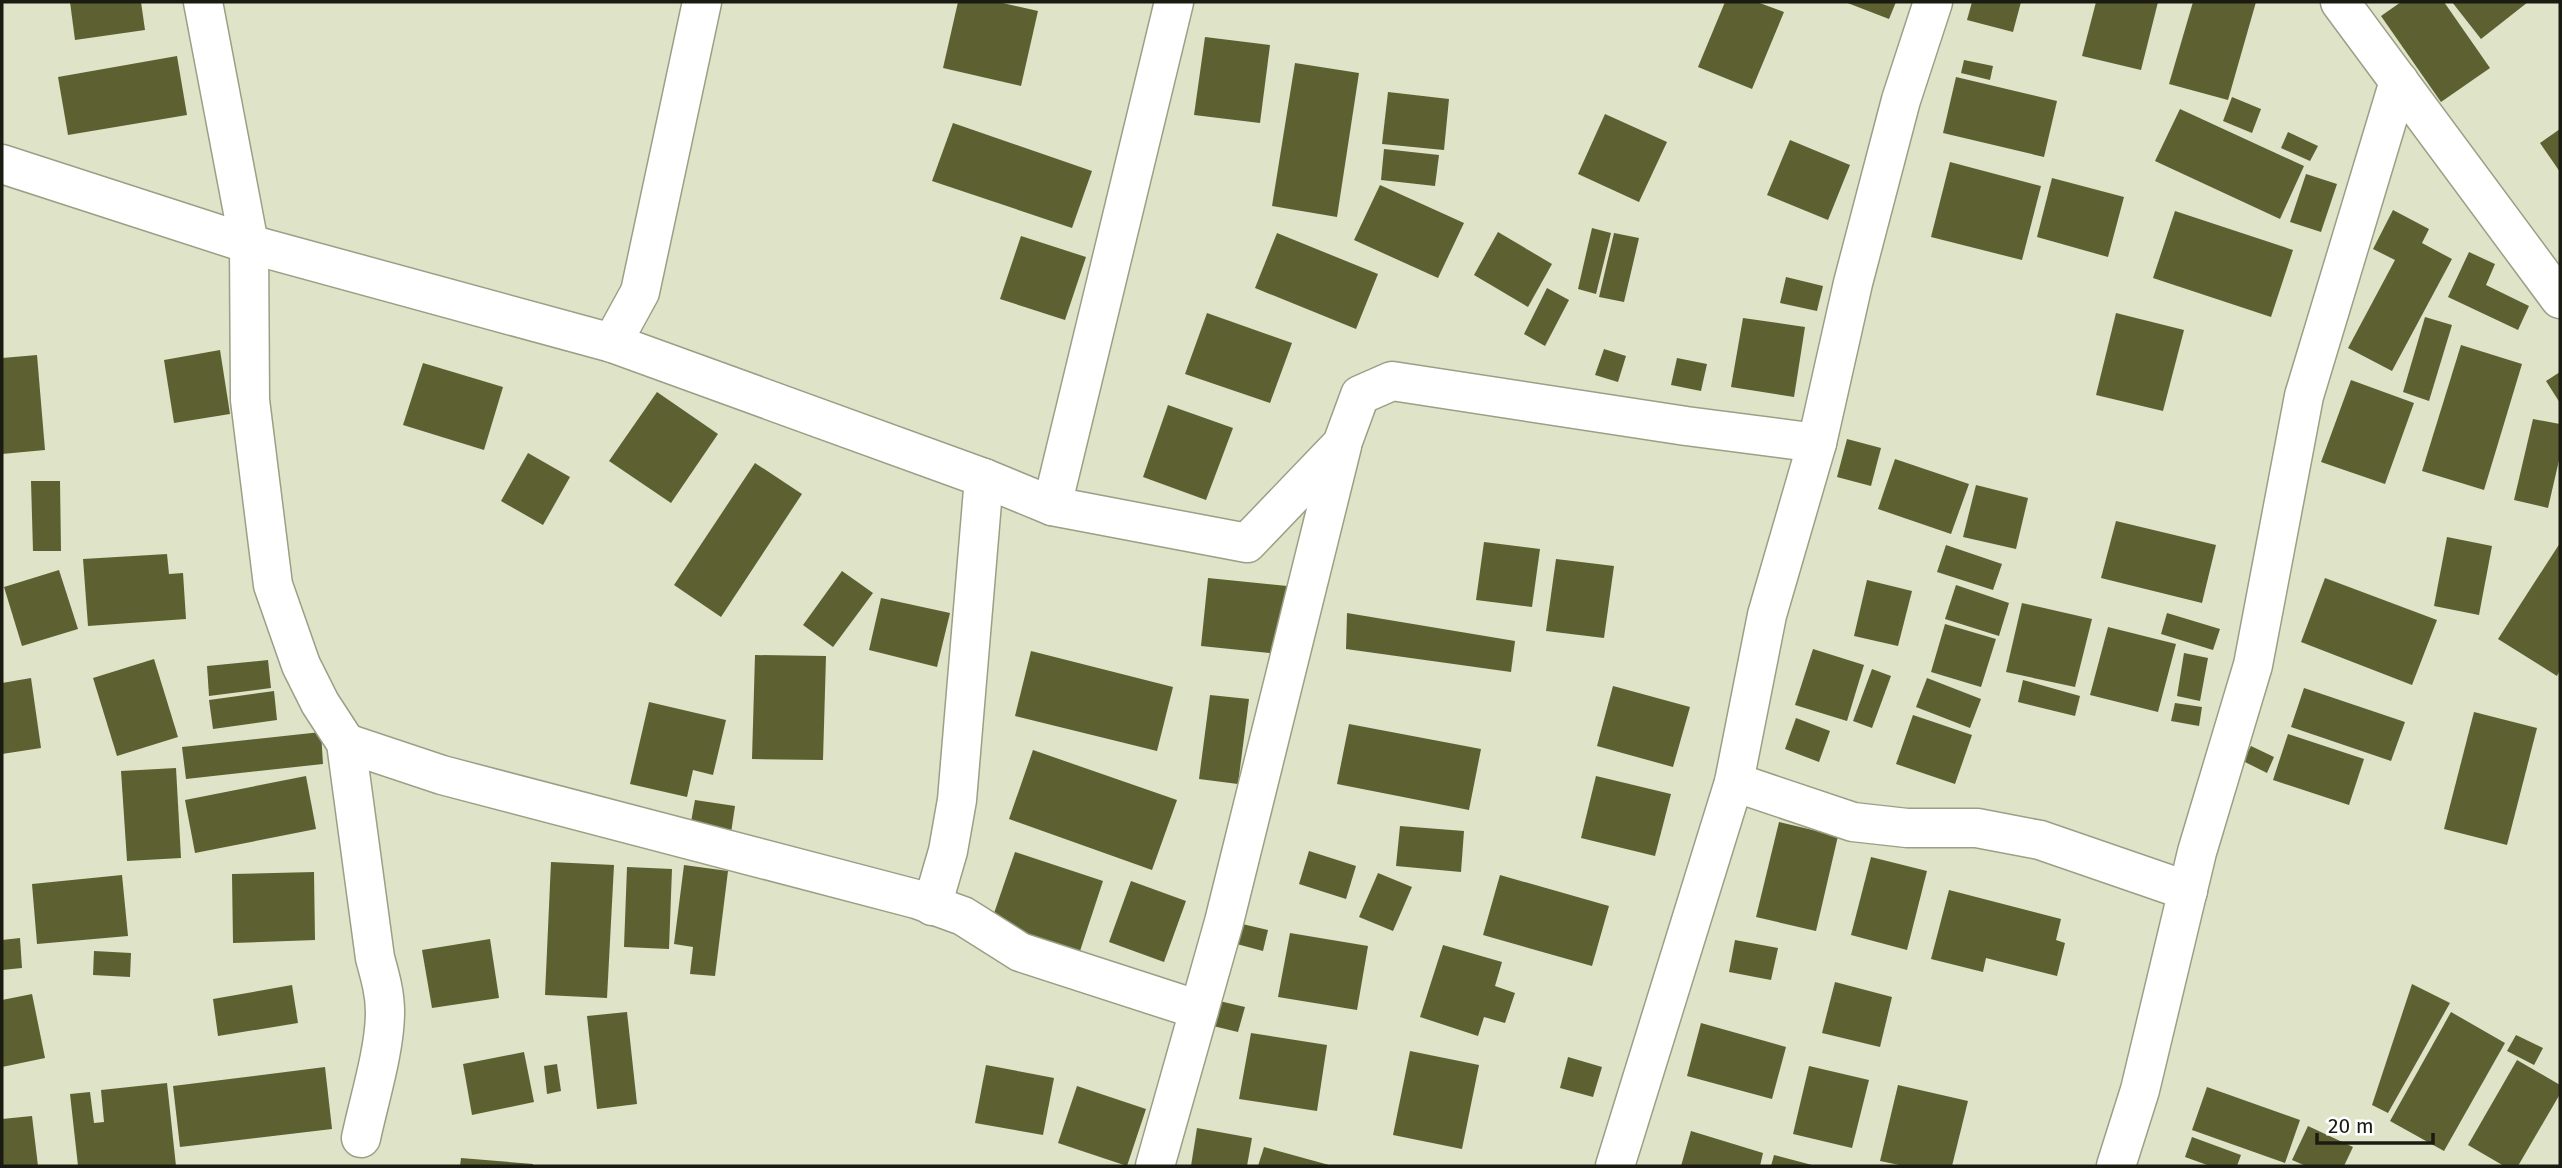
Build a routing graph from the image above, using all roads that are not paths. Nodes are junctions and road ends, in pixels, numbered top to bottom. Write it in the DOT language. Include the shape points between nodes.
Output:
graph roads {
  1 [pos="203,2"];
  2 [pos="702,2"];
  3 [pos="1174,2"];
  4 [pos="1933,2"];
  5 [pos="2340,2"];
  6 [pos="2399,81"];
  7 [pos="2,164"];
  8 [pos="249,244"];
  9 [pos="2560,299"];
  10 [pos="612,343"];
  11 [pos="1817,443"];
  12 [pos="1342,444"];
  13 [pos="984,478"];
  14 [pos="1052,506"];
  15 [pos="346,743"];
  16 [pos="1734,782"];
  17 [pos="2188,891"];
  18 [pos="932,906"];
  19 [pos="1199,1010"];
  20 [pos="361,1138"];
  21 [pos="1155,1166"];
  22 [pos="1615,1166"];
  23 [pos="2116,1166"];
  1 -- 8 [label="street"];
  2 -- 10 [label="street" via="640,292"];
  3 -- 14 [label="street"];
  4 -- 11 [label="street" via="1897,113"];
  5 -- 6 [label="street"];
  6 -- 9 [label="street"];
  6 -- 17 [label="street" via="2304,396 2253,665"];
  7 -- 8 [label="street"];
  8 -- 10 [label="street"];
  8 -- 15 [label="street" via="250,400 273,585 301,665"];
  10 -- 13 [label="street"];
  11 -- 12 [label="street" via="1392,381 1360,395"];
  11 -- 16 [label="street" via="1767,615"];
  12 -- 14 [label="street" via="1247,543"];
  12 -- 19 [label="street"];
  13 -- 14 [label="street"];
  13 -- 18 [label="street" via="957,800"];
  15 -- 18 [label="street" via="442,775"];
  15 -- 20 [label="street" via="385,1014"];
  16 -- 17 [label="street" via="1853,822 1977,828 2040,840"];
  16 -- 22 [label="street"];
  17 -- 23 [label="street" via="2140,1090"];
  18 -- 19 [label="street" via="963,916 1020,952"];
  19 -- 21 [label="street"];
}
